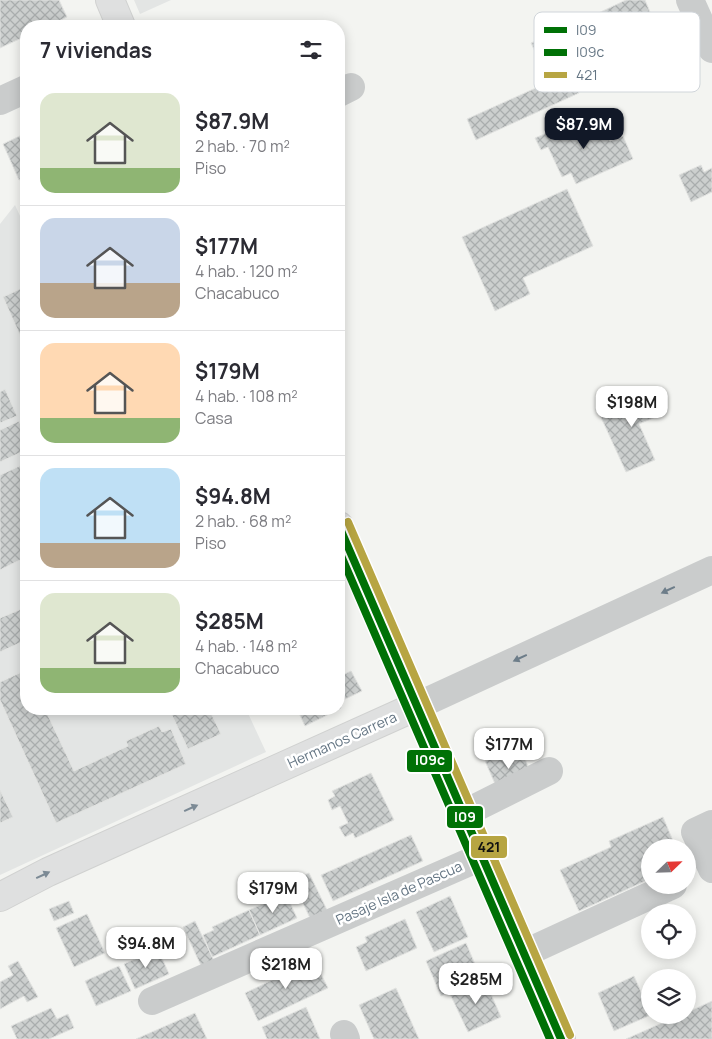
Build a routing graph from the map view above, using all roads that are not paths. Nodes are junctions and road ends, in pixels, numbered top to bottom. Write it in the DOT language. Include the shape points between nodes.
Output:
graph roads {
  1 [pos="110,0"];
  2 [pos="690,0"];
  3 [pos="695,12"];
  4 [pos="118,20"];
  5 [pos="700,22"];
  6 [pos="712,49"];
  7 [pos="20,93"];
  8 [pos="0,101"];
  9 [pos="345,540"];
  10 [pos="712,570"];
  11 [pos="417,706"];
  12 [pos="549,771"];
  13 [pos="463,814"];
  14 [pos="712,824"];
  15 [pos="481,857"];
  16 [pos="704,872"];
  17 [pos="653,894"];
  18 [pos="0,898"];
  19 [pos="523,954"];
  20 [pos="152,1001"];
  21 [pos="561,1039"];
  1 -- 4 [label="main road"];
  2 -- 3 [label="street"];
  5 -- 6 [label="street"];
  7 -- 8 [label="street"];
  9 -- 11 [label="main road"];
  10 -- 11 [label="street, Hermanos Carrera, one-way"];
  11 -- 13 [label="main road"];
  18 -- 11 [label="main road, Hermanos Carrera, one-way" via="48,872"];
  12 -- 13 [label="street"];
  13 -- 15 [label="main road"];
  14 -- 16 [label="street" via="695,832"];
  15 -- 19 [label="main road"];
  15 -- 20 [label="street, Pasaje Isla de Pascua"];
  17 -- 19 [label="street"];
  19 -- 21 [label="main road"];
}
